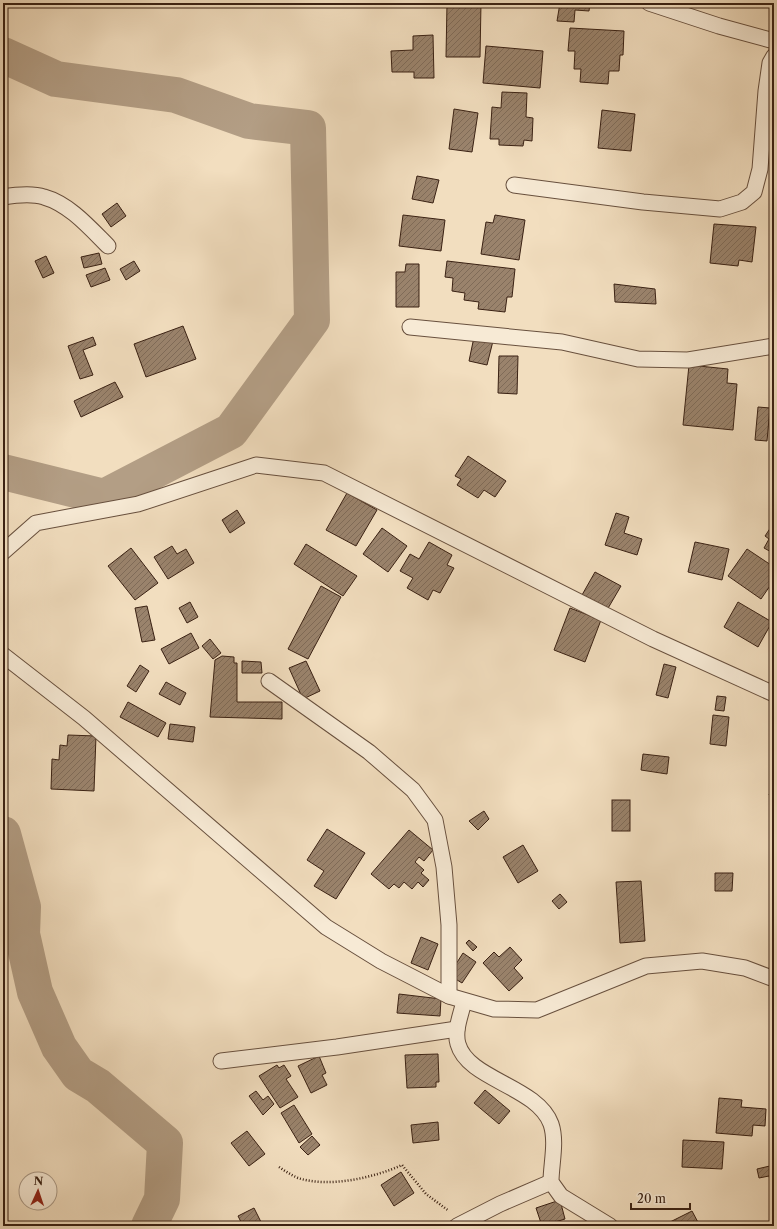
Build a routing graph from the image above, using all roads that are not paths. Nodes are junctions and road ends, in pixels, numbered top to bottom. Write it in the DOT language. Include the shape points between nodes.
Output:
graph roads {
  1 [pos="649,3"];
  2 [pos="774,41"];
  3 [pos="774,56"];
  4 [pos="514,186"];
  5 [pos="3,197"];
  6 [pos="108,246"];
  7 [pos="410,327"];
  8 [pos="774,346"];
  9 [pos="3,552"];
  10 [pos="3,655"];
  11 [pos="269,681"];
  12 [pos="774,694"];
  13 [pos="774,979"];
  14 [pos="449,996"];
  15 [pos="464,1002"];
  16 [pos="457,1029"];
  17 [pos="220,1061"];
  18 [pos="551,1182"];
  19 [pos="461,1224"];
  20 [pos="610,1226"];
  1 -- 2 [label="street"];
  3 -- 4 [label="street" via="770,62 766,91 760,170 754,192 742,202 720,209"];
  5 -- 6 [label="street" via="43,196 66,208"];
  7 -- 8 [label="street" via="562,342 638,359 688,360"];
  9 -- 12 [label="street" via="36,523 138,504 256,465 324,473 653,639"];
  10 -- 14 [label="street" via="90,723 326,926 381,961"];
  11 -- 14 [label="street" via="369,752 413,790 434,820 444,867 449,925"];
  13 -- 15 [label="street" via="744,968 702,961 646,966 537,1010 494,1009"];
  14 -- 15 [label="street"];
  15 -- 16 [label="street"];
  16 -- 17 [label="street"];
  16 -- 18 [label="street" via="462,1054 491,1076 530,1098 546,1116 551,1125 554,1141"];
  18 -- 19 [label="street"];
  18 -- 20 [label="street" via="561,1196"];
}
